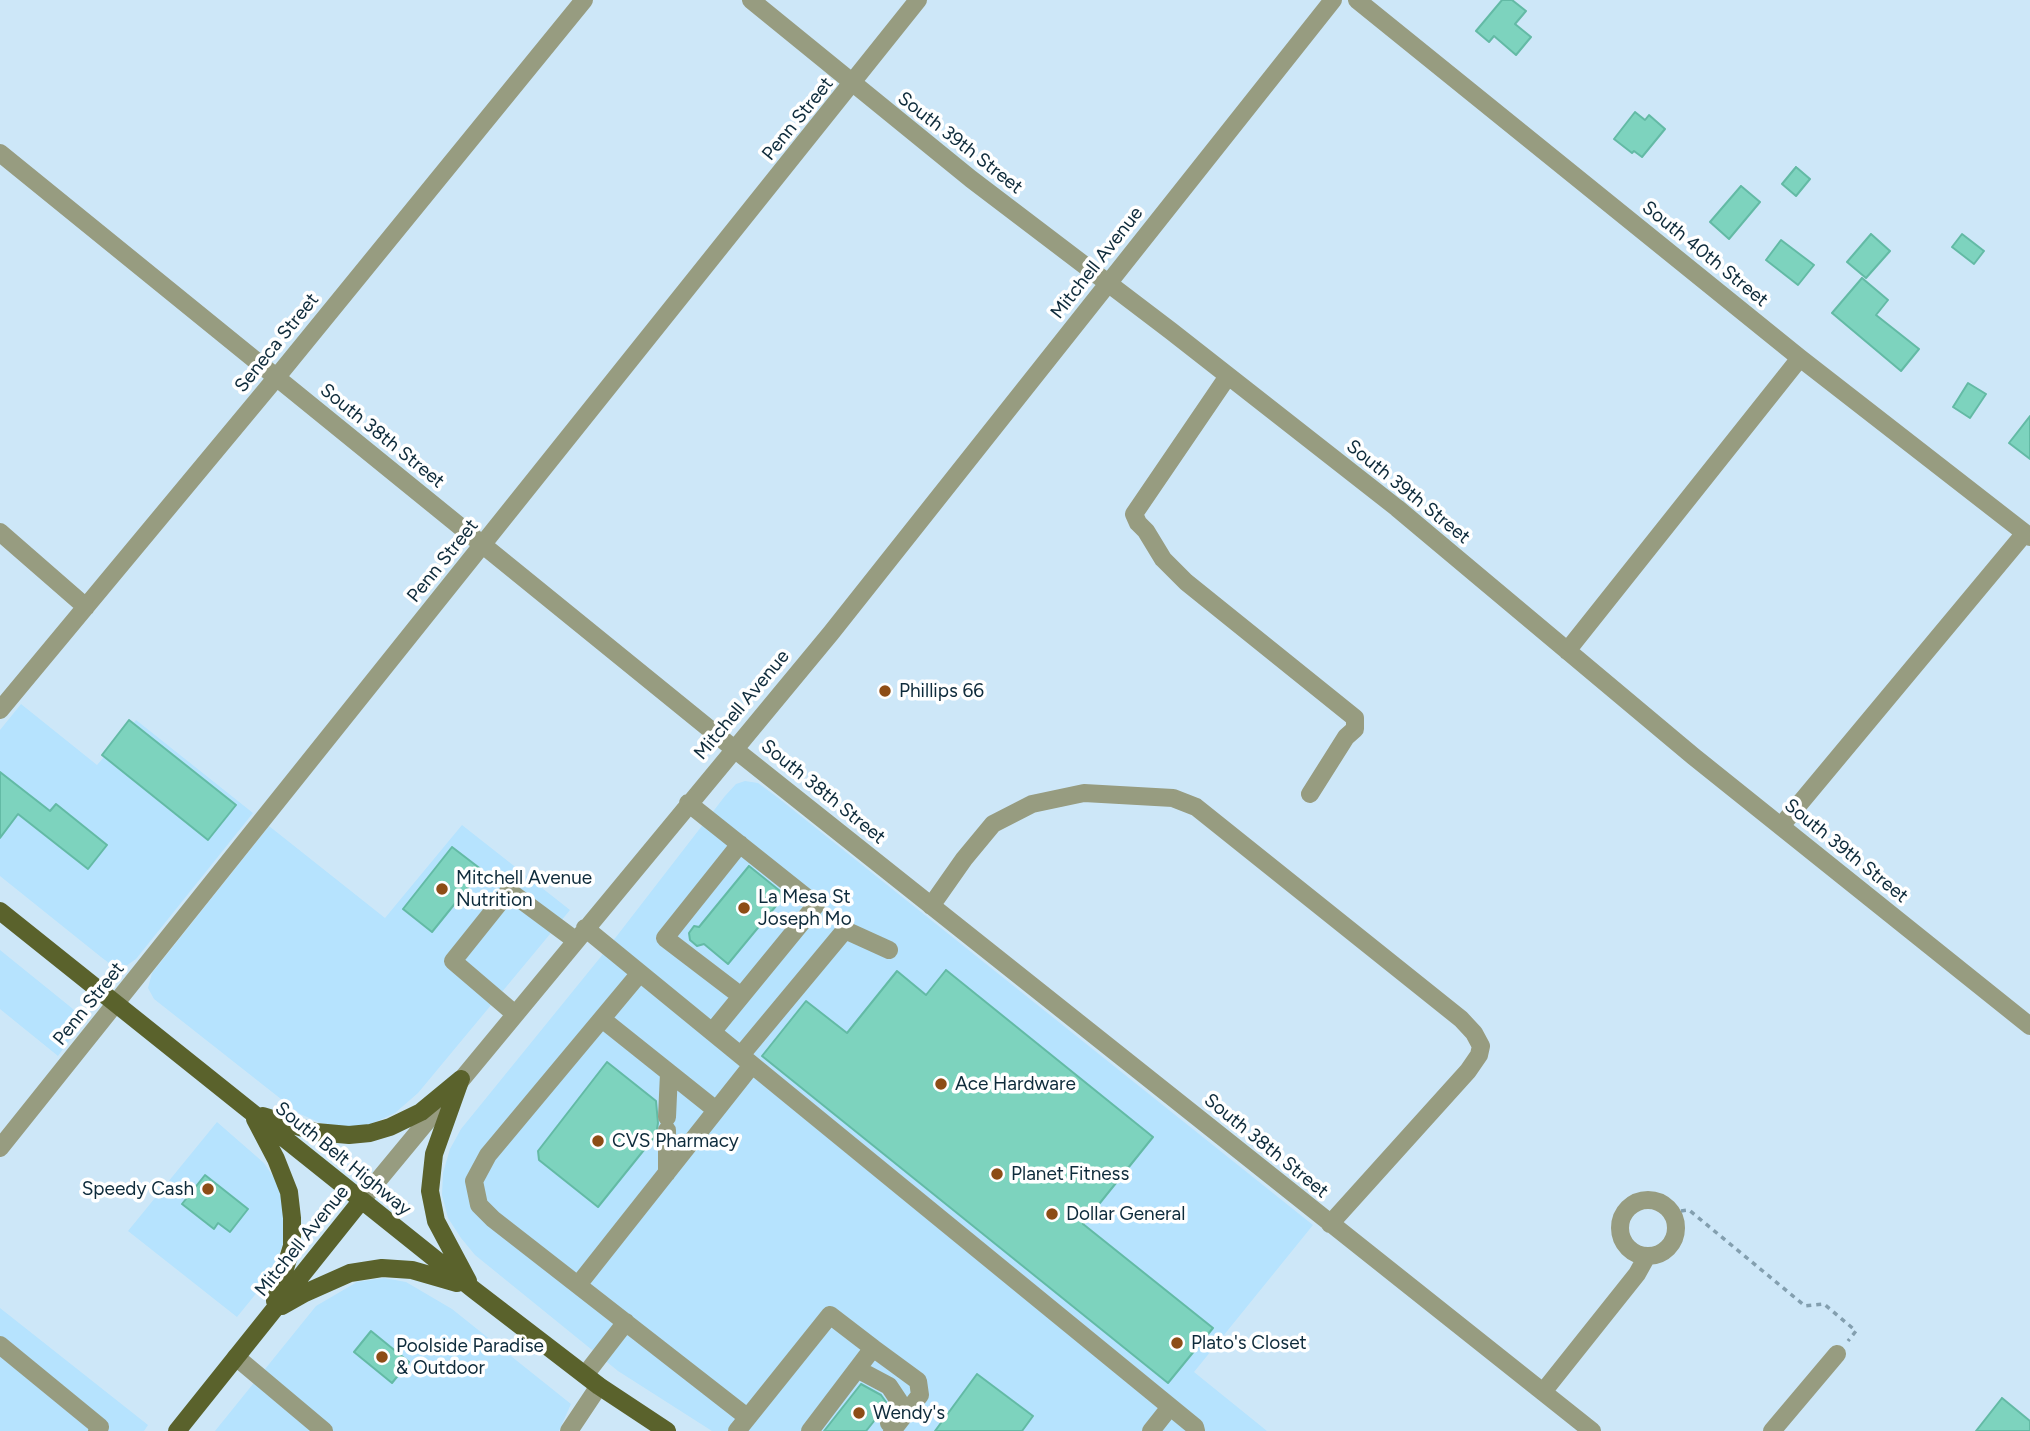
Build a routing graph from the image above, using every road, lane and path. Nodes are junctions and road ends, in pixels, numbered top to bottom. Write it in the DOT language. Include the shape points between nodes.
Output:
graph roads {
  1 [pos="584,0"];
  2 [pos="751,0"];
  3 [pos="918,0"];
  4 [pos="1333,0"];
  5 [pos="1357,0"];
  6 [pos="853,84"];
  7 [pos="0,153"];
  8 [pos="1108,283"];
  9 [pos="1800,358"];
  10 [pos="1228,376"];
  11 [pos="276,378"];
  12 [pos="0,532"];
  13 [pos="2028,535"];
  14 [pos="483,544"];
  15 [pos="86,607"];
  16 [pos="1567,650"];
  17 [pos="0,710"];
  18 [pos="733,748"];
  19 [pos="1310,794"];
  20 [pos="688,803"];
  21 [pos="1781,826"];
  22 [pos="740,844"];
  23 [pos="931,906"];
  24 [pos="0,911"];
  25 [pos="580,934"];
  26 [pos="889,950"];
  27 [pos="640,973"];
  28 [pos="741,996"];
  29 [pos="117,1005"];
  30 [pos="515,1014"];
  31 [pos="602,1019"];
  32 [pos="2030,1026"];
  33 [pos="712,1032"];
  34 [pos="747,1060"];
  35 [pos="669,1073"];
  36 [pos="461,1079"];
  37 [pos="716,1110"];
  38 [pos="252,1113"];
  39 [pos="0,1148"];
  40 [pos="667,1173"];
  41 [pos="361,1201"];
  42 [pos="1671,1212"];
  43 [pos="1330,1224"];
  44 [pos="1647,1256"];
  45 [pos="578,1285"];
  46 [pos="474,1290"];
  47 [pos="271,1314"];
  48 [pos="626,1322"];
  49 [pos="0,1345"];
  50 [pos="873,1348"];
  51 [pos="1837,1354"];
  52 [pos="236,1357"];
  53 [pos="857,1369"];
  54 [pos="592,1380"];
  55 [pos="1543,1392"];
  56 [pos="1170,1407"];
  57 [pos="742,1424"];
  58 [pos="314,1428"];
  59 [pos="97,1431"];
  60 [pos="177,1431"];
  61 [pos="569,1431"];
  62 [pos="667,1431"];
  63 [pos="810,1431"];
  64 [pos="882,1431"];
  65 [pos="892,1431"];
  66 [pos="1151,1431"];
  67 [pos="1196,1431"];
  68 [pos="1592,1431"];
  69 [pos="1772,1431"];
  1 -- 11 [label="street, Seneca Street"];
  2 -- 6 [label="street, South 39th Street"];
  3 -- 6 [label="street, Penn Street"];
  4 -- 8 [label="street, Mitchell Avenue"];
  5 -- 9 [label="street, South 40th Street"];
  6 -- 8 [label="street, South 39th Street"];
  6 -- 14 [label="street, Penn Street"];
  7 -- 11 [label="street, South 38th Street"];
  8 -- 10 [label="street, South 39th Street"];
  8 -- 18 [label="street, Mitchell Avenue" via="831,633"];
  9 -- 13 [label="street, South 40th Street"];
  9 -- 16 [label="street"];
  10 -- 16 [label="street, South 39th Street" via="1397,508"];
  10 -- 19 [label="street" via="1134,514 1163,559 1186,582 1355,718 1355,729"];
  11 -- 14 [label="street, South 38th Street"];
  11 -- 15 [label="street, Seneca Street"];
  12 -- 15 [label="street"];
  13 -- 21 [label="street"];
  14 -- 18 [label="street, South 38th Street"];
  14 -- 29 [label="street, Penn Street"];
  15 -- 17 [label="street, Seneca Street"];
  16 -- 21 [label="street, South 39th Street"];
  18 -- 20 [label="street, Mitchell Avenue"];
  18 -- 23 [label="street, South 38th Street"];
  20 -- 22 [label="street"];
  20 -- 25 [label="street, Mitchell Avenue"];
  21 -- 32 [label="street, South 39th Street"];
  22 -- 28 [label="street" via="816,905"];
  22 -- 28 [label="street" via="665,938"];
  23 -- 43 [label="street, South 38th Street"];
  23 -- 43 [label="street" via="993,824 1032,804 1084,793 1172,798 1196,807 1461,1019 1481,1046 1468,1071"];
  24 -- 29 [label="main road, South Belt Highway"];
  25 -- 27 [label="street"];
  25 -- 30 [label="street, Mitchell Avenue"];
  25 -- 30 [label="street" via="509,891 453,961"];
  26 -- 34 [label="street" via="845,930"];
  27 -- 31 [label="street"];
  27 -- 33 [label="street"];
  28 -- 33 [label="street"];
  29 -- 38 [label="main road, South Belt Highway"];
  29 -- 39 [label="street, Penn Street"];
  30 -- 36 [label="street, Mitchell Avenue"];
  31 -- 35 [label="street"];
  31 -- 45 [label="street" via="488,1155 474,1181 479,1205"];
  33 -- 34 [label="street"];
  34 -- 37 [label="street"];
  34 -- 56 [label="street"];
  35 -- 37 [label="street"];
  35 -- 40 [label="street"];
  36 -- 38 [label="main road" via="421,1112 370,1133 316,1132"];
  36 -- 41 [label="street, Mitchell Avenue"];
  36 -- 46 [label="main road" via="434,1154 430,1191 436,1221"];
  37 -- 40 [label="street"];
  38 -- 41 [label="main road, South Belt Highway"];
  38 -- 47 [label="main road" via="289,1192 292,1218 292,1246"];
  40 -- 45 [label="street"];
  41 -- 46 [label="main road, South Belt Highway"];
  41 -- 47 [label="main road, Mitchell Avenue"];
  42 -- 44 [label="street" via="1676,1223 1669,1246"];
  42 -- 44 [label="street" via="1660,1202 1646,1199 1633,1203 1623,1214 1619,1228 1623,1242 1633,1252"];
  42 -- 51 [label="path" via="1689,1210 1805,1306 1824,1304 1856,1331"];
  43 -- 55 [label="street, South 38th Street"];
  44 -- 55 [label="street"];
  45 -- 48 [label="street"];
  46 -- 47 [label="main road" via="412,1269 382,1268 350,1273"];
  46 -- 54 [label="main road, South Belt Highway"];
  47 -- 52 [label="main road, Mitchell Avenue"];
  48 -- 54 [label="street"];
  48 -- 57 [label="street"];
  49 -- 59 [label="street" via="100,1427"];
  50 -- 53 [label="street"];
  50 -- 57 [label="street" via="830,1315"];
  50 -- 65 [label="street" via="918,1381 920,1395"];
  51 -- 69 [label="street"];
  52 -- 58 [label="street"];
  52 -- 60 [label="main road, Mitchell Avenue"];
  53 -- 63 [label="street"];
  53 -- 64 [label="street" via="889,1386 899,1401"];
  54 -- 61 [label="street"];
  54 -- 62 [label="main road, South Belt Highway"];
  55 -- 68 [label="street, South 38th Street"];
  56 -- 66 [label="street"];
  56 -- 67 [label="street"];
}
